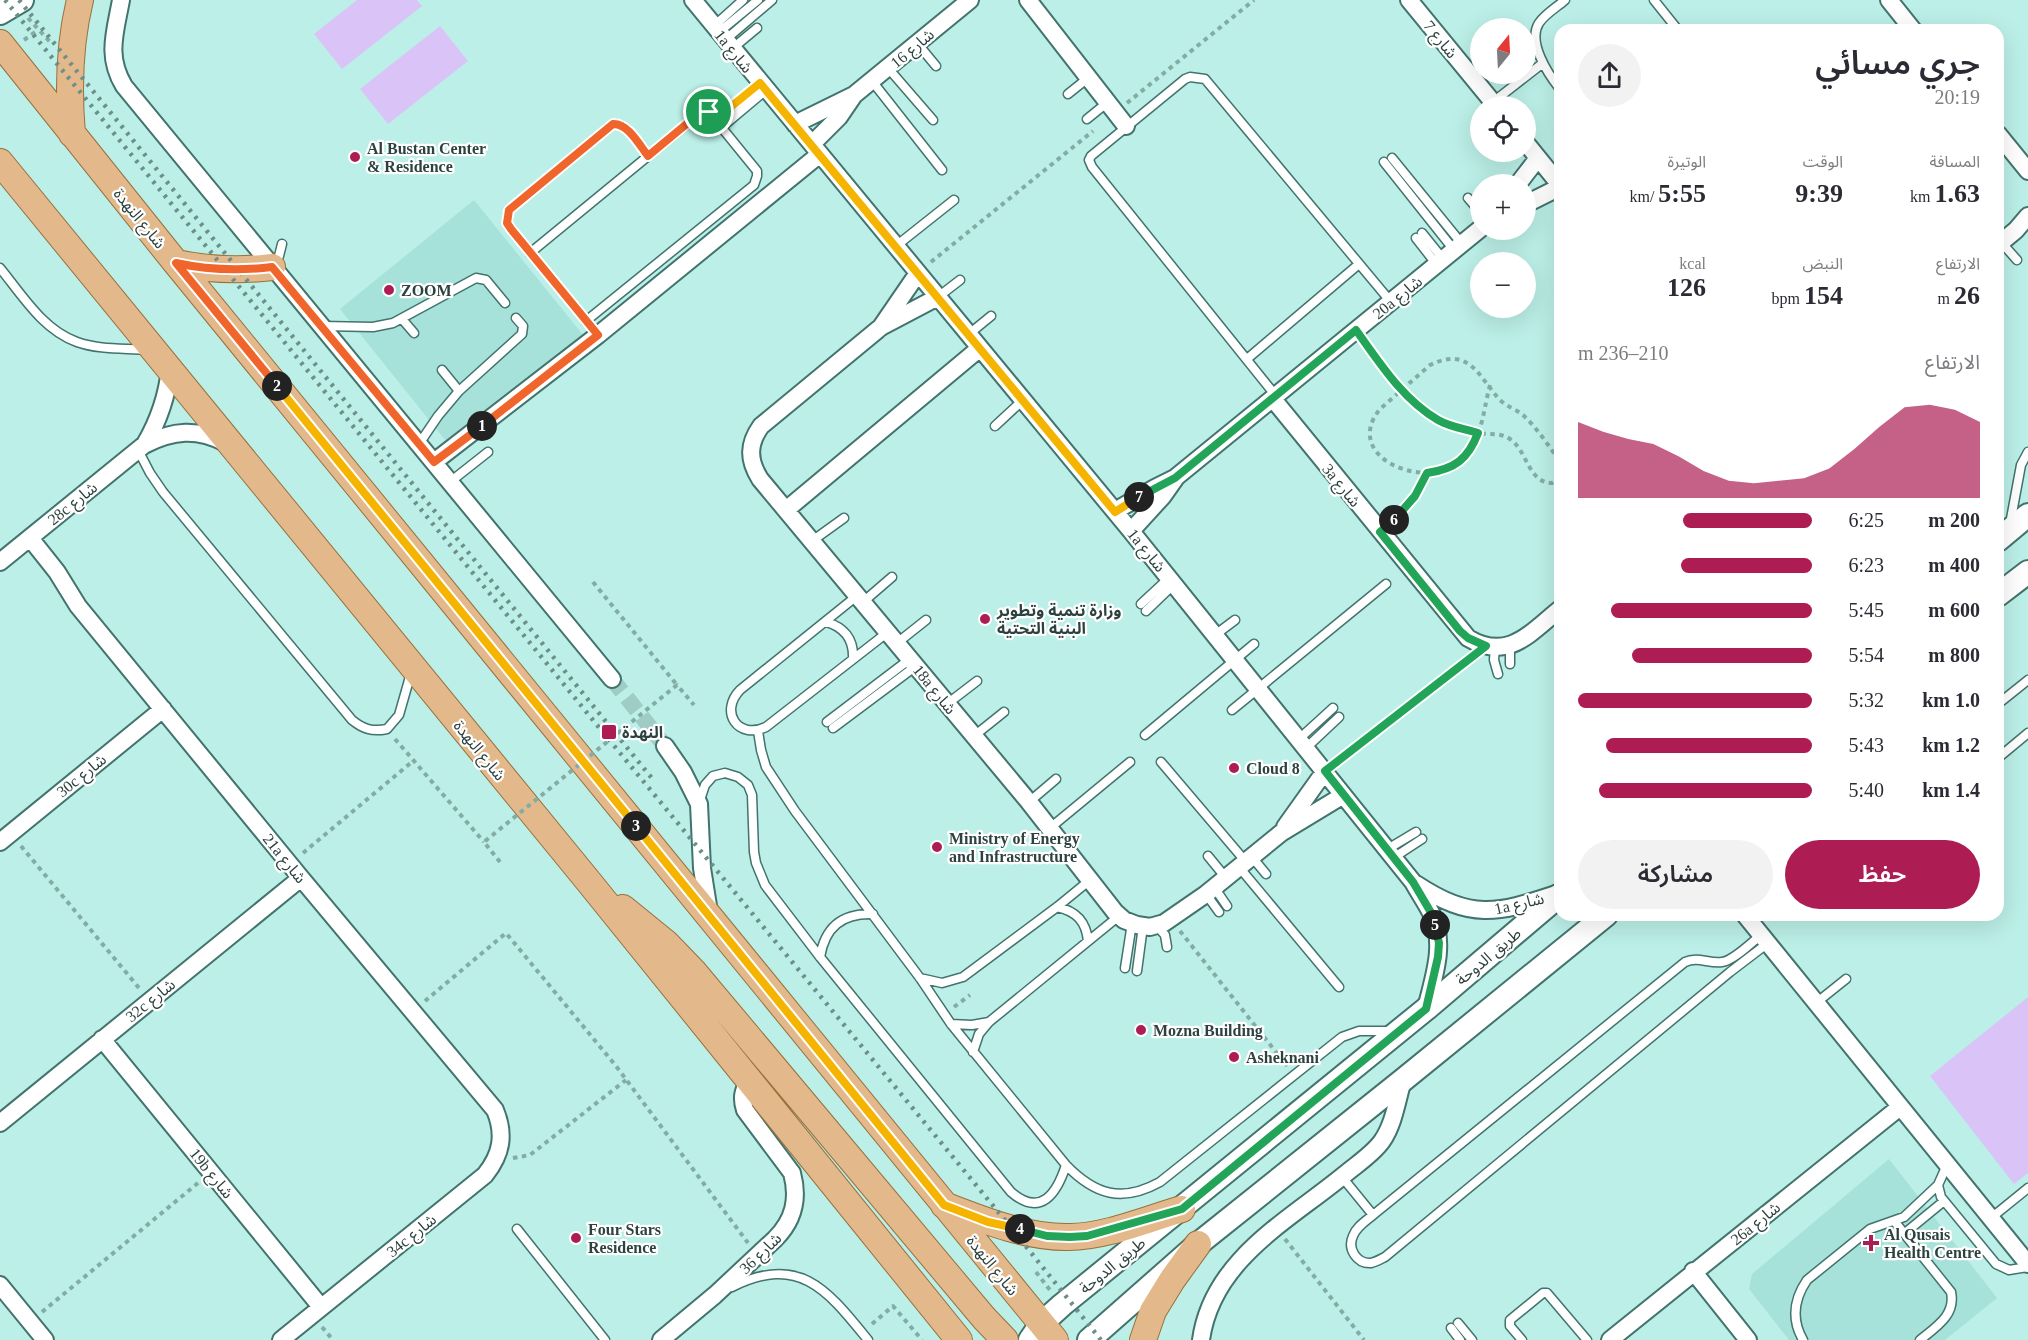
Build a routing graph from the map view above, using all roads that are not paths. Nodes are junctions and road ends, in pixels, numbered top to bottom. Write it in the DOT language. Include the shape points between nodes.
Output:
graph roads {
  1 [pos="80,0"];
  2 [pos="121,0"];
  3 [pos="693,0"];
  4 [pos="743,0"];
  5 [pos="758,0"];
  6 [pos="772,0"];
  7 [pos="970,0"];
  8 [pos="1028,0"];
  9 [pos="1409,0"];
  10 [pos="1565,0"];
  11 [pos="1654,0"];
  12 [pos="1888,0"];
  13 [pos="1673,24"];
  14 [pos="1908,24"];
  15 [pos="757,28"];
  16 [pos="723,36"];
  17 [pos="0,44"];
  18 [pos="917,44"];
  19 [pos="1543,63"];
  20 [pos="936,66"];
  21 [pos="888,68"];
  22 [pos="1088,78"];
  23 [pos="1554,80"];
  24 [pos="872,81"];
  25 [pos="763,86"];
  26 [pos="1068,94"];
  27 [pos="854,95"];
  28 [pos="1488,96"];
  29 [pos="1504,96"];
  30 [pos="1112,104"];
  31 [pos="1087,118"];
  32 [pos="933,120"];
  33 [pos="719,123"];
  34 [pos="795,124"];
  35 [pos="1126,126"];
  36 [pos="72,134"];
  37 [pos="2004,141"];
  38 [pos="816,149"];
  39 [pos="1536,155"];
  40 [pos="648,156"];
  41 [pos="1538,158"];
  42 [pos="1388,160"];
  43 [pos="0,162"];
  44 [pos="942,170"];
  45 [pos="2028,171"];
  46 [pos="1526,174"];
  47 [pos="1554,178"];
  48 [pos="1554,189"];
  49 [pos="1468,198"];
  50 [pos="1536,199"];
  51 [pos="954,200"];
  52 [pos="1470,200"];
  53 [pos="2028,216"];
  54 [pos="1419,236"];
  55 [pos="1470,237"];
  56 [pos="2004,240"];
  57 [pos="282,244"];
  58 [pos="896,246"];
  59 [pos="2004,248"];
  60 [pos="531,253"];
  61 [pos="1449,254"];
  62 [pos="2017,260"];
  63 [pos="176,263"];
  64 [pos="1359,264"];
  65 [pos="272,267"];
  66 [pos="0,268"];
  67 [pos="918,273"];
  68 [pos="960,280"];
  69 [pos="938,297"];
  70 [pos="505,303"];
  71 [pos="1391,303"];
  72 [pos="991,316"];
  73 [pos="516,318"];
  74 [pos="402,319"];
  75 [pos="586,321"];
  76 [pos="320,326"];
  77 [pos="881,327"];
  78 [pos="414,333"];
  79 [pos="969,334"];
  80 [pos="598,335"];
  81 [pos="980,348"];
  82 [pos="1247,359"];
  83 [pos="162,360"];
  84 [pos="442,370"];
  85 [pos="459,391"];
  86 [pos="1274,397"];
  87 [pos="1023,400"];
  88 [pos="995,426"];
  89 [pos="419,444"];
  90 [pos="141,447"];
  91 [pos="231,447"];
  92 [pos="488,452"];
  93 [pos="2028,452"];
  94 [pos="434,462"];
  95 [pos="1175,478"];
  96 [pos="450,482"];
  97 [pos="786,510"];
  98 [pos="1115,512"];
  99 [pos="2028,516"];
  100 [pos="844,518"];
  101 [pos="1131,531"];
  102 [pos="2004,532"];
  103 [pos="2004,535"];
  104 [pos="25,541"];
  105 [pos="812,541"];
  106 [pos="0,562"];
  107 [pos="2028,572"];
  108 [pos="892,577"];
  109 [pos="1171,581"];
  110 [pos="1386,584"];
  111 [pos="2004,590"];
  112 [pos="860,598"];
  113 [pos="1143,608"];
  114 [pos="1554,614"];
  115 [pos="926,620"];
  116 [pos="1235,620"];
  117 [pos="826,622"];
  118 [pos="1215,635"];
  119 [pos="893,638"];
  120 [pos="1254,644"];
  121 [pos="1497,646"];
  122 [pos="853,659"];
  123 [pos="1235,660"];
  124 [pos="913,662"];
  125 [pos="1510,664"];
  126 [pos="413,667"];
  127 [pos="1498,674"];
  128 [pos="612,679"];
  129 [pos="2028,680"];
  130 [pos="977,681"];
  131 [pos="1258,688"];
  132 [pos="2004,696"];
  133 [pos="948,704"];
  134 [pos="1332,708"];
  135 [pos="163,709"];
  136 [pos="1232,710"];
  137 [pos="1004,712"];
  138 [pos="1339,717"];
  139 [pos="830,725"];
  140 [pos="758,731"];
  141 [pos="2028,733"];
  142 [pos="1145,735"];
  143 [pos="974,736"];
  144 [pos="1302,743"];
  145 [pos="665,746"];
  146 [pos="2004,753"];
  147 [pos="1130,762"];
  148 [pos="1161,762"];
  149 [pos="1325,771"];
  150 [pos="1056,779"];
  151 [pos="1342,796"];
  152 [pos="1029,802"];
  153 [pos="699,804"];
  154 [pos="1050,828"];
  155 [pos="1416,832"];
  156 [pos="1281,833"];
  157 [pos="5,837"];
  158 [pos="1422,839"];
  159 [pos="1390,854"];
  160 [pos="1208,856"];
  161 [pos="1231,874"];
  162 [pos="1266,874"];
  163 [pos="301,878"];
  164 [pos="1090,880"];
  165 [pos="589,882"];
  166 [pos="1413,882"];
  167 [pos="1554,896"];
  168 [pos="1554,899"];
  169 [pos="1227,906"];
  170 [pos="1057,907"];
  171 [pos="1219,912"];
  172 [pos="873,914"];
  173 [pos="710,916"];
  174 [pos="1599,921"];
  175 [pos="1750,921"];
  176 [pos="1144,922"];
  177 [pos="1764,939"];
  178 [pos="1088,941"];
  179 [pos="1167,947"];
  180 [pos="820,957"];
  181 [pos="1722,962"];
  182 [pos="1125,968"];
  183 [pos="1137,971"];
  184 [pos="1730,972"];
  185 [pos="920,978"];
  186 [pos="1846,979"];
  187 [pos="1339,987"];
  188 [pos="1816,1003"];
  189 [pos="1426,1009"];
  190 [pos="989,1022"];
  191 [pos="951,1024"];
  192 [pos="1399,1031"];
  193 [pos="102,1039"];
  194 [pos="974,1052"];
  195 [pos="749,1080"];
  196 [pos="1403,1080"];
  197 [pos="1900,1107"];
  198 [pos="0,1123"];
  199 [pos="500,1151"];
  200 [pos="1947,1164"];
  201 [pos="1066,1165"];
  202 [pos="1342,1177"];
  203 [pos="1938,1185"];
  204 [pos="2028,1188"];
  205 [pos="1944,1201"];
  206 [pos="944,1205"];
  207 [pos="1182,1209"];
  208 [pos="1373,1215"];
  209 [pos="1991,1218"];
  210 [pos="1895,1222"];
  211 [pos="517,1229"];
  212 [pos="1905,1233"];
  213 [pos="1198,1244"];
  214 [pos="2028,1266"];
  215 [pos="1693,1271"];
  216 [pos="0,1286"];
  217 [pos="715,1295"];
  218 [pos="321,1307"];
  219 [pos="1042,1334"];
  220 [pos="865,1336"];
  221 [pos="45,1340"];
  222 [pos="281,1340"];
  223 [pos="605,1340"];
  224 [pos="661,1340"];
  225 [pos="959,1340"];
  226 [pos="1005,1340"];
  227 [pos="1089,1340"];
  228 [pos="1143,1340"];
  229 [pos="1201,1340"];
  230 [pos="1460,1340"];
  231 [pos="1472,1340"];
  232 [pos="1522,1340"];
  233 [pos="1587,1340"];
  234 [pos="1610,1340"];
  235 [pos="1749,1340"];
  236 [pos="1803,1340"];
  237 [pos="1920,1340"];
  1 -- 36 [label="main road" via="69,76"];
  2 -- 65 [label="street" via="113,58 118,77"];
  3 -- 16 [label="street, 1a شارع"];
  4 -- 16 [label="lane"];
  5 -- 16 [label="lane"];
  6 -- 16 [label="lane"];
  7 -- 18 [label="street, شارع 16"];
  8 -- 22 [label="street"];
  9 -- 28 [label="street, شارع 7"];
  10 -- 19 [label="lane" via="1537,28"];
  11 -- 13 [label="lane"];
  12 -- 14 [label="street"];
  15 -- 16 [label="lane"];
  16 -- 25 [label="street, 1a شارع"];
  17 -- 36 [label="main road, شارع النهدة"];
  18 -- 20 [label="lane"];
  18 -- 21 [label="street, شارع 16"];
  19 -- 23 [label="lane"];
  19 -- 29 [label="lane"];
  21 -- 24 [label="street, شارع 16"];
  21 -- 32 [label="lane"];
  22 -- 26 [label="lane"];
  22 -- 30 [label="street"];
  24 -- 27 [label="street, شارع 16"];
  24 -- 44 [label="lane"];
  25 -- 33 [label="lane"];
  25 -- 34 [label="street, 1a شارع"];
  27 -- 34 [label="street, شارع 16"];
  27 -- 38 [label="street, شارع 16"];
  30 -- 31 [label="lane"];
  30 -- 35 [label="street"];
  33 -- 40 [label="lane" via="703,111"];
  33 -- 75 [label="lane" via="757,171 754,184"];
  34 -- 38 [label="street, 1a شارع"];
  35 -- 64 [label="lane" via="1185,79 1205,79"];
  35 -- 82 [label="lane" via="1094,153 1090,164"];
  36 -- 63 [label="main road, شارع النهدة"];
  37 -- 45 [label="street"];
  38 -- 58 [label="street, 1a شارع"];
  38 -- 80 [label="street, شارع 16"];
  39 -- 41 [label="street"];
  40 -- 60 [label="lane"];
  40 -- 60 [label="lane" via="625,128 613,124 513,204 507,223"];
  41 -- 46 [label="street"];
  41 -- 47 [label="street"];
  42 -- 61 [label="lane"];
  43 -- 83 [label="main road, شارع النهدة"];
  48 -- 50 [label="street"];
  49 -- 52 [label="lane"];
  51 -- 58 [label="lane"];
  53 -- 56 [label="street"];
  54 -- 61 [label="lane"];
  55 -- 61 [label="street, 20a شارع"];
  57 -- 65 [label="lane"];
  58 -- 67 [label="street, 1a شارع"];
  59 -- 62 [label="lane"];
  60 -- 75 [label="lane"];
  61 -- 71 [label="street, 20a شارع"];
  63 -- 65 [label="main road" via="214,269"];
  63 -- 173 [label="main road, شارع النهدة"];
  64 -- 71 [label="lane"];
  64 -- 82 [label="lane"];
  65 -- 76 [label="street"];
  66 -- 83 [label="lane" via="47,324 62,335 78,343"];
  67 -- 69 [label="street, 1a شارع"];
  67 -- 77 [label="street, 18a شارع"];
  68 -- 69 [label="lane"];
  69 -- 77 [label="street, 18a شارع"];
  69 -- 79 [label="street, 1a شارع"];
  70 -- 74 [label="lane" via="486,280 476,278"];
  71 -- 86 [label="street, 20a شارع"];
  72 -- 79 [label="lane"];
  73 -- 85 [label="lane" via="523,332"];
  74 -- 76 [label="lane" via="373,327"];
  74 -- 78 [label="lane"];
  75 -- 80 [label="lane"];
  76 -- 89 [label="street"];
  77 -- 97 [label="street, 18a شارع" via="754,435 750,446 753,469"];
  79 -- 81 [label="street, 1a شارع"];
  80 -- 94 [label="street, شارع 16"];
  81 -- 87 [label="street, 1a شارع"];
  81 -- 97 [label="street"];
  82 -- 86 [label="lane"];
  83 -- 90 [label="street, 28c شارع" via="162,409"];
  83 -- 91 [label="main road, شارع النهدة"];
  84 -- 85 [label="lane"];
  85 -- 89 [label="lane"];
  86 -- 95 [label="street, 20a شارع"];
  86 -- 121 [label="street, 3a شارع" via="1460,631 1468,638"];
  87 -- 88 [label="lane"];
  87 -- 98 [label="street, 1a شارع"];
  89 -- 94 [label="street"];
  90 -- 91 [label="street, 28c شارع" via="180,432 198,433"];
  90 -- 104 [label="street, 28c شارع"];
  90 -- 126 [label="lane" via="150,472 164,492 352,720 370,730 387,729 399,714"];
  91 -- 126 [label="main road, شارع النهدة"];
  92 -- 96 [label="lane"];
  93 -- 102 [label="lane"];
  94 -- 96 [label="street"];
  95 -- 98 [label="street, 20a شارع"];
  95 -- 101 [label="street, 20a شارع"];
  96 -- 128 [label="street"];
  97 -- 105 [label="street, 18a شارع"];
  98 -- 101 [label="street, 1a شارع"];
  99 -- 103 [label="main road"];
  100 -- 105 [label="lane"];
  101 -- 109 [label="street, 1a شارع"];
  104 -- 106 [label="street, 28c شارع"];
  104 -- 135 [label="street, 21a شارع" via="57,587 78,606"];
  105 -- 112 [label="street, 18a شارع"];
  107 -- 111 [label="main road"];
  108 -- 112 [label="lane"];
  109 -- 113 [label="lane"];
  109 -- 118 [label="street, 1a شارع"];
  110 -- 131 [label="lane"];
  112 -- 117 [label="lane"];
  112 -- 119 [label="street, 18a شارع"];
  114 -- 121 [label="street" via="1524,638"];
  115 -- 119 [label="lane"];
  116 -- 118 [label="lane"];
  117 -- 122 [label="lane" via="848,635"];
  117 -- 140 [label="lane" via="733,697 730,707 738,726"];
  118 -- 123 [label="street, 1a شارع"];
  119 -- 122 [label="lane"];
  119 -- 124 [label="street, 18a شارع"];
  120 -- 123 [label="lane"];
  121 -- 125 [label="lane"];
  121 -- 127 [label="lane" via="1494,660"];
  122 -- 140 [label="lane"];
  123 -- 131 [label="street, 1a شارع"];
  123 -- 142 [label="lane"];
  124 -- 133 [label="street, 18a شارع"];
  124 -- 139 [label="lane"];
  126 -- 165 [label="main road, شارع النهدة"];
  129 -- 132 [label="lane"];
  130 -- 133 [label="lane"];
  131 -- 136 [label="lane"];
  131 -- 144 [label="street, 1a شارع"];
  133 -- 143 [label="street, 18a شارع"];
  134 -- 144 [label="lane"];
  135 -- 157 [label="street, 30c شارع"];
  135 -- 163 [label="street, 21a شارع"];
  137 -- 143 [label="lane"];
  138 -- 144 [label="lane"];
  140 -- 172 [label="lane" via="770,776"];
  141 -- 146 [label="lane"];
  143 -- 152 [label="street, 18a شارع"];
  144 -- 149 [label="street, 1a شارع"];
  145 -- 153 [label="street"];
  147 -- 154 [label="lane"];
  148 -- 161 [label="lane"];
  149 -- 151 [label="street, 1a شارع"];
  149 -- 156 [label="street"];
  150 -- 152 [label="lane"];
  151 -- 156 [label="street"];
  151 -- 159 [label="street, 1a شارع"];
  152 -- 154 [label="street, 18a شارع"];
  153 -- 173 [label="street" via="702,868"];
  153 -- 180 [label="lane" via="705,785 713,776 725,773 748,785 752,795 754,852 760,874"];
  154 -- 164 [label="street, 18a شارع"];
  155 -- 159 [label="lane"];
  156 -- 161 [label="street"];
  158 -- 159 [label="lane"];
  159 -- 166 [label="street, 1a شارع"];
  160 -- 161 [label="lane"];
  161 -- 162 [label="lane"];
  161 -- 169 [label="lane"];
  161 -- 171 [label="lane"];
  161 -- 176 [label="street"];
  161 -- 187 [label="lane"];
  163 -- 193 [label="street, 32c شارع"];
  163 -- 199 [label="street, 21a شارع" via="495,1110 502,1137"];
  164 -- 170 [label="lane"];
  164 -- 176 [label="street, 18a شارع"];
  165 -- 195 [label="main road, شارع النهدة"];
  165 -- 226 [label="main road" via="666,943 694,972"];
  166 -- 167 [label="street, 1a شارع" via="1449,903 1483,911 1518,907"];
  166 -- 189 [label="street, 1a شارع" via="1433,916 1439,943"];
  168 -- 189 [label="main road, طريق الدوحة"];
  170 -- 178 [label="lane" via="1076,914 1087,931"];
  170 -- 185 [label="lane" via="963,977 942,982"];
  172 -- 180 [label="lane" via="848,917 837,924 825,939"];
  172 -- 185 [label="lane"];
  173 -- 206 [label="main road, شارع النهدة"];
  174 -- 196 [label="main road"];
  175 -- 177 [label="street"];
  176 -- 178 [label="lane"];
  176 -- 179 [label="lane" via="1165,935"];
  176 -- 182 [label="lane"];
  176 -- 183 [label="lane"];
  177 -- 181 [label="lane"];
  177 -- 184 [label="lane"];
  177 -- 188 [label="street"];
  178 -- 190 [label="lane"];
  180 -- 201 [label="lane" via="1018,1198 1045,1200 1058,1187"];
  181 -- 184 [label="lane"];
  181 -- 208 [label="lane" via="1685,962"];
  184 -- 208 [label="lane" via="1385,1257 1362,1262 1351,1242 1353,1234"];
  185 -- 191 [label="lane"];
  186 -- 188 [label="lane"];
  188 -- 197 [label="street"];
  189 -- 192 [label="main road, طريق الدوحة"];
  190 -- 191 [label="lane"];
  190 -- 194 [label="lane" via="979,1034"];
  191 -- 194 [label="lane"];
  192 -- 201 [label="lane" via="1347,1034 1148,1189 1123,1194 1098,1190"];
  192 -- 207 [label="main road, طريق الدوحة"];
  193 -- 198 [label="street, 32c شارع"];
  193 -- 218 [label="street, 19b شارع"];
  194 -- 201 [label="lane"];
  195 -- 217 [label="street, شارع 36" via="742,1100 792,1173 794,1209 784,1230"];
  195 -- 225 [label="main road, شارع النهدة"];
  196 -- 202 [label="street" via="1386,1135"];
  196 -- 213 [label="main road"];
  197 -- 200 [label="street"];
  197 -- 215 [label="street, 26a شارع"];
  199 -- 218 [label="street, 34c شارع" via="485,1175"];
  200 -- 203 [label="lane"];
  200 -- 209 [label="street"];
  202 -- 208 [label="lane"];
  202 -- 229 [label="street" via="1251,1249 1225,1278 1208,1313"];
  203 -- 205 [label="lane"];
  203 -- 210 [label="lane"];
  204 -- 209 [label="lane"];
  205 -- 212 [label="lane"];
  205 -- 214 [label="lane" via="1996,1264 2009,1270"];
  206 -- 207 [label="main road" via="988,1222 1047,1236 1070,1237 1087,1236"];
  206 -- 219 [label="main road, شارع النهدة"];
  207 -- 219 [label="main road, طريق الدوحة" via="1062,1305"];
  209 -- 214 [label="street"];
  210 -- 212 [label="lane"];
  210 -- 236 [label="lane" via="1870,1229 1807,1280 1796,1300 1795,1311"];
  211 -- 223 [label="lane"];
  212 -- 237 [label="lane" via="1948,1286 1953,1298 1947,1317"];
  213 -- 227 [label="main road"];
  213 -- 228 [label="main road" via="1153,1311"];
  215 -- 234 [label="street, 26a شارع"];
  215 -- 235 [label="street"];
  216 -- 221 [label="street"];
  217 -- 220 [label="lane" via="762,1275 801,1278 833,1298"];
  217 -- 224 [label="street, شارع 36"];
  218 -- 222 [label="street, 34c شارع"];
  230 -- 231 [label="lane" via="1455,1326"];
  232 -- 233 [label="lane" via="1510,1326 1510,1320 1547,1293"];
}
